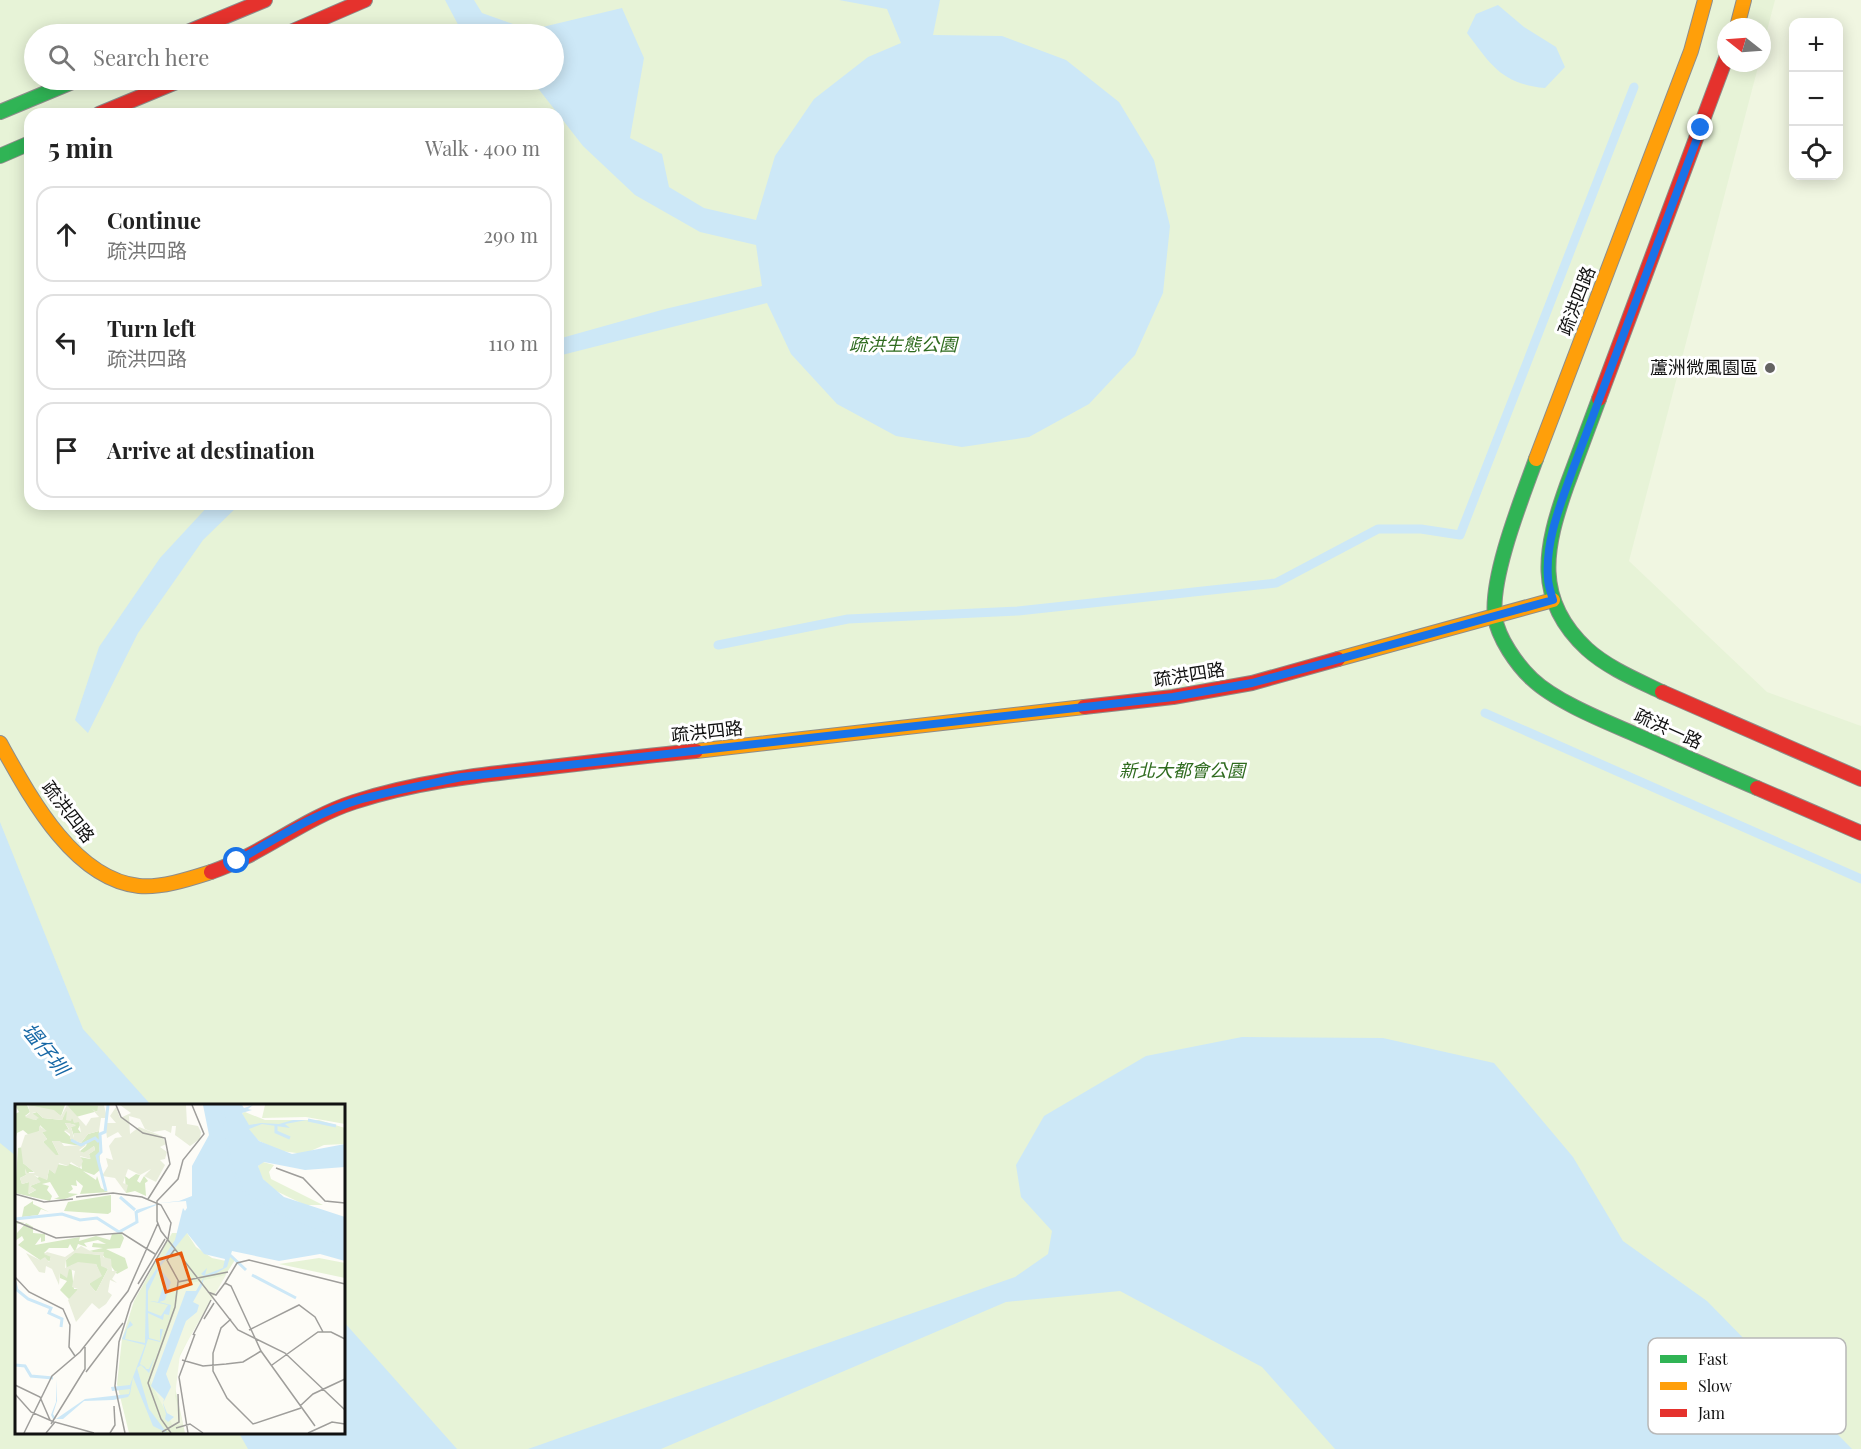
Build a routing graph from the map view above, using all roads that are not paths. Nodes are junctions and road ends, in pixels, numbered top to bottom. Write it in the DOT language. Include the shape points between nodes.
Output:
graph roads {
  1 [pos="265,0"];
  2 [pos="365,0"];
  3 [pos="1705,0"];
  4 [pos="1744,0"];
  5 [pos="1739,18"];
  6 [pos="207,24"];
  7 [pos="309,24"];
  8 [pos="1721,72"];
  9 [pos="53,90"];
  10 [pos="157,90"];
  11 [pos="113,108"];
  12 [pos="0,112"];
  13 [pos="24,146"];
  14 [pos="0,156"];
  15 [pos="1553,600"];
  16 [pos="1495,618"];
  17 [pos="0,743"];
  18 [pos="1861,779"];
  19 [pos="1861,833"];
  1 -- 6 [label="street"];
  2 -- 7 [label="street"];
  3 -- 16 [label="street, 疏洪四路" via="1691,51 1524,492 1496,582"];
  4 -- 5 [label="street"];
  8 -- 15 [label="street" via="1558,512 1548,555"];
  9 -- 12 [label="street"];
  10 -- 11 [label="street"];
  13 -- 14 [label="street"];
  15 -- 16 [label="street, 疏洪四路"];
  15 -- 18 [label="street, 疏洪一路" via="1567,626 1607,663 1688,704"];
  16 -- 17 [label="street, 疏洪四路" via="1252,683 1173,697 462,777 360,800 317,816 237,861 163,885 135,885 105,875 85,862 46,818"];
  16 -- 19 [label="street, 疏洪一路" via="1510,654 1533,681 1565,702"];
}
